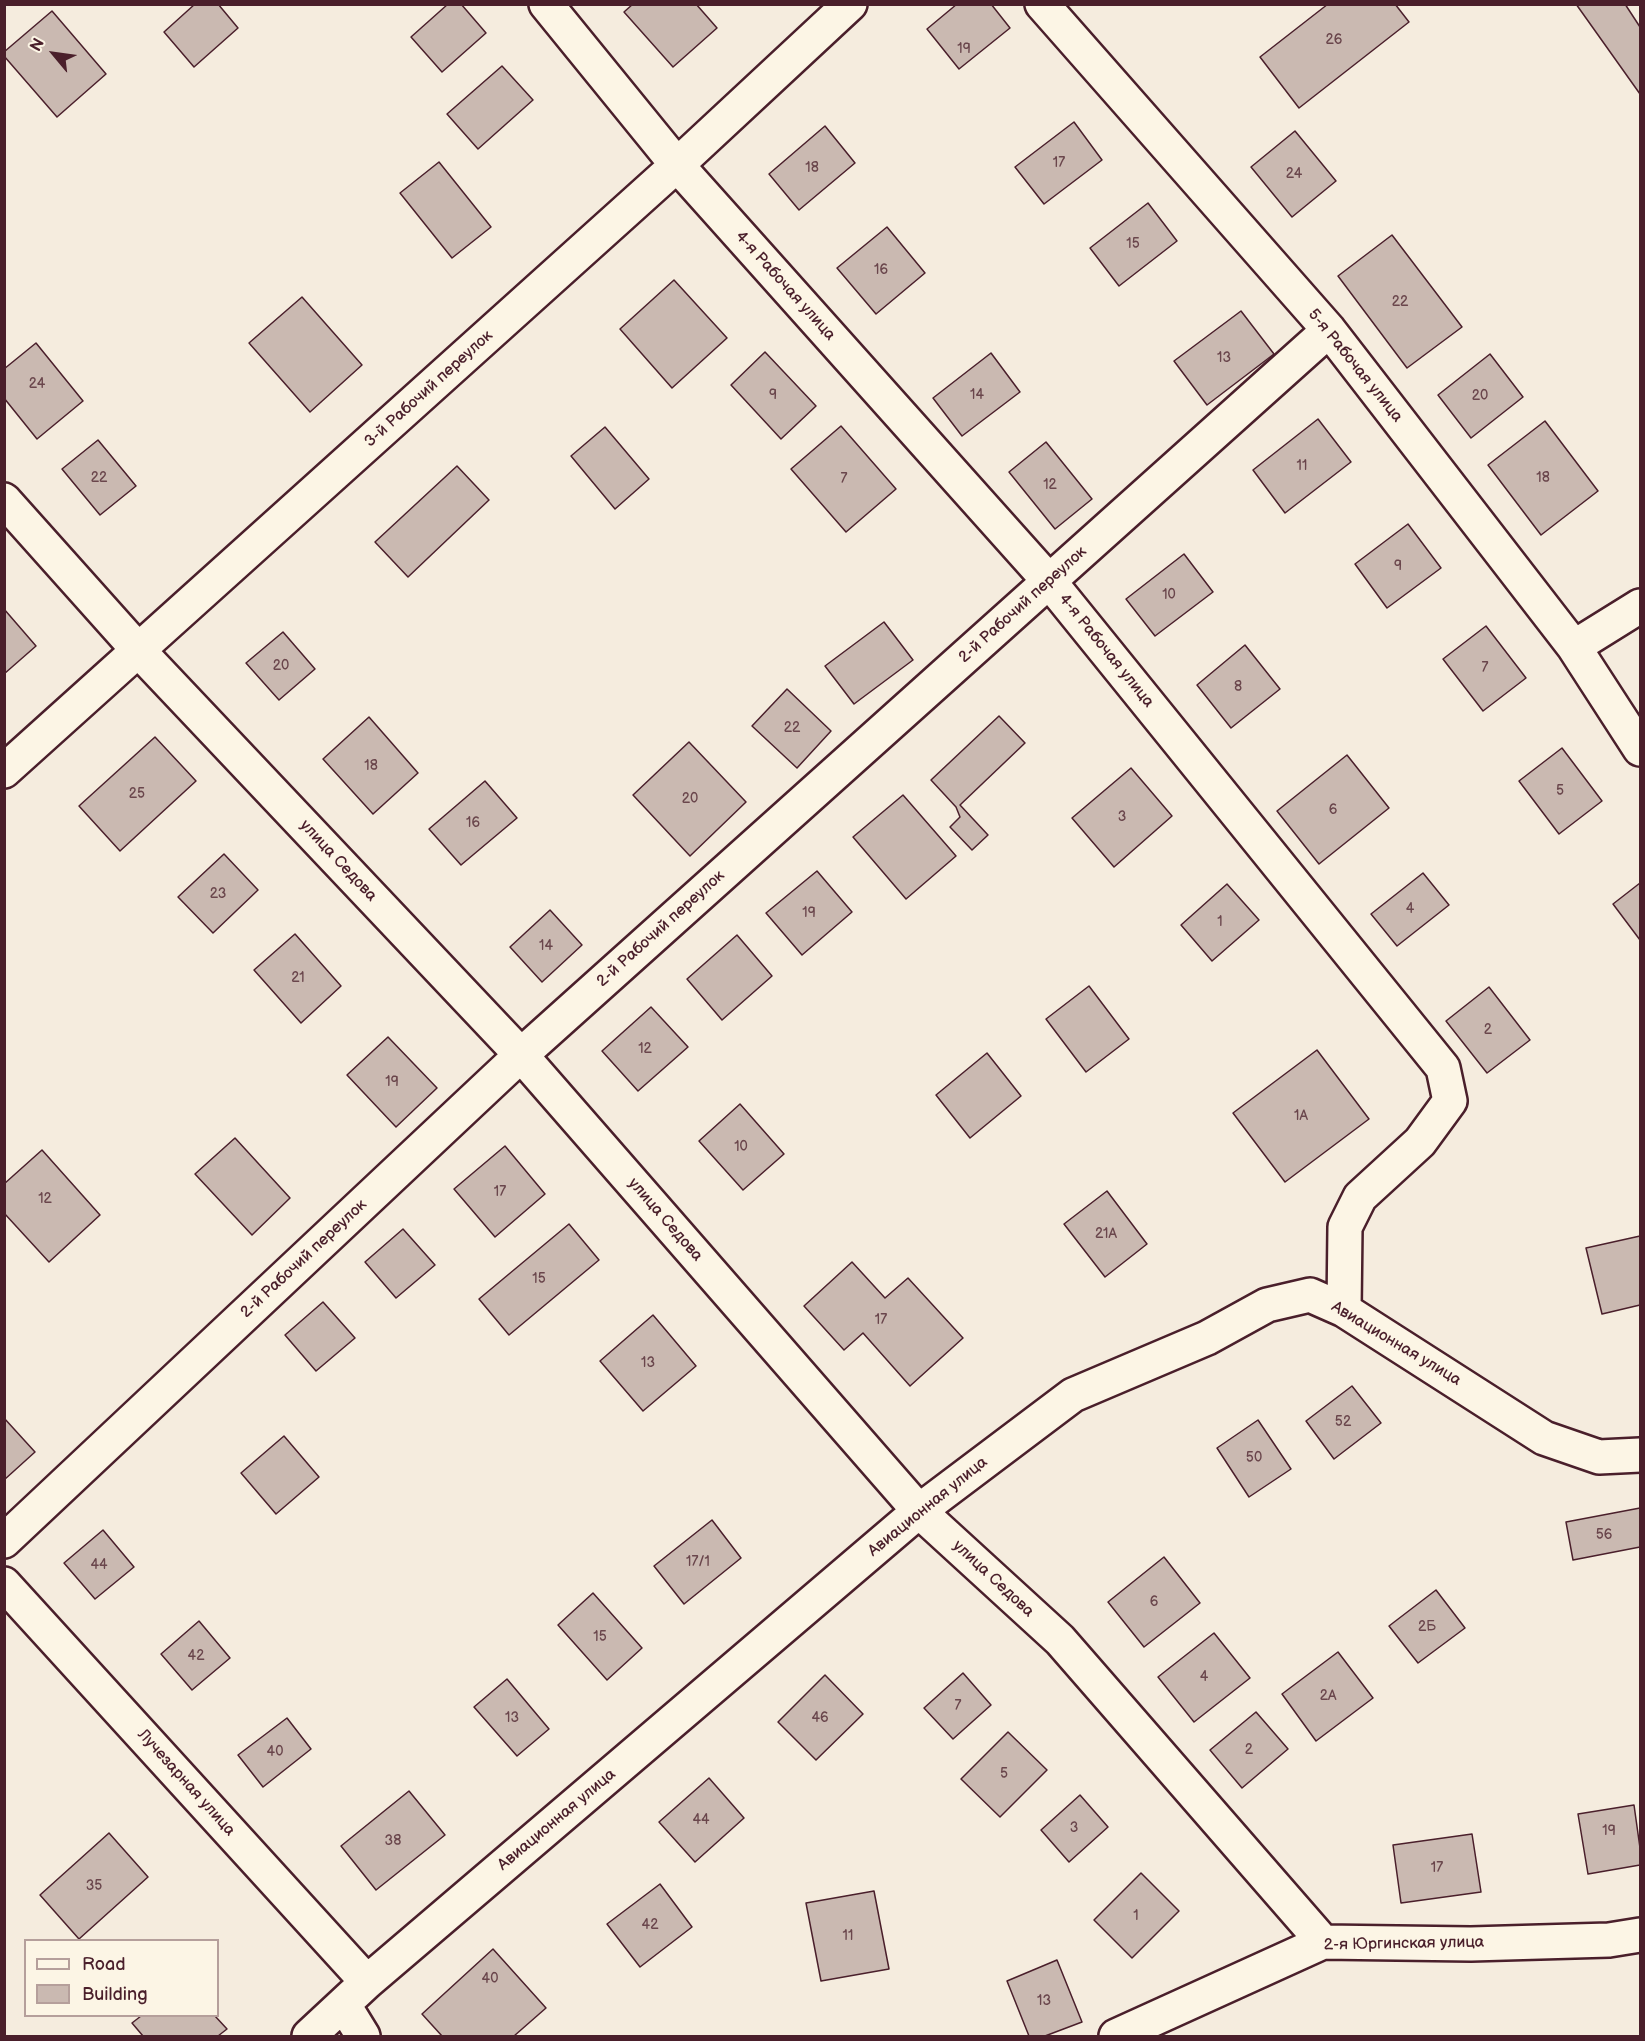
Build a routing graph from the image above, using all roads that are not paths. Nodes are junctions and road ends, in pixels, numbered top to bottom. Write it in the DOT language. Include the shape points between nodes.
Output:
graph roads {
  1 [pos="546,4"];
  2 [pos="850,4"];
  3 [pos="1042,4"];
  4 [pos="677,165"];
  5 [pos="1329,330"];
  6 [pos="4,500"];
  7 [pos="1049,581"];
  8 [pos="1641,606"];
  9 [pos="1574,647"];
  10 [pos="139,651"];
  11 [pos="1641,749"];
  12 [pos="4,771"];
  13 [pos="520,1055"];
  14 [pos="1344,1310"];
  15 [pos="1641,1455"];
  16 [pos="920,1511"];
  17 [pos="4,1541"];
  18 [pos="4,1584"];
  19 [pos="1641,1935"];
  20 [pos="1323,1942"];
  21 [pos="367,1982"];
  22 [pos="344,2004"];
  23 [pos="309,2037"];
  24 [pos="363,2037"];
  25 [pos="1116,2037"];
  1 -- 4 [label="street, 4-я Рабочая улица"];
  2 -- 4 [label="street, 3-й Рабочий переулок"];
  3 -- 5 [label="street, 5-я Рабочая улица"];
  4 -- 7 [label="street, 4-я Рабочая улица"];
  4 -- 10 [label="street, 3-й Рабочий переулок"];
  5 -- 7 [label="street, 2-й Рабочий переулок"];
  5 -- 9 [label="street, 5-я Рабочая улица"];
  6 -- 10 [label="street, улица Седова"];
  7 -- 13 [label="street, 2-й Рабочий переулок"];
  7 -- 14 [label="street, 4-я Рабочая улица" via="1443,1068 1450,1101 1420,1142 1359,1197 1345,1227"];
  8 -- 9 [label="street"];
  9 -- 11 [label="street, 5-я Рабочая улица"];
  10 -- 12 [label="street, 3-й Рабочий переулок"];
  10 -- 13 [label="street, улица Седова"];
  13 -- 16 [label="street, улица Седова"];
  13 -- 17 [label="street, 2-й Рабочий переулок"];
  14 -- 15 [label="street, Авиационная улица" via="1544,1438 1599,1457"];
  14 -- 16 [label="street, Авиационная улица" via="1310,1295 1267,1305 1207,1338 1073,1395"];
  16 -- 20 [label="street, улица Седова" via="1060,1640"];
  16 -- 21 [label="street, Авиационная улица"];
  18 -- 21 [label="street, Лучезарная улица"];
  19 -- 20 [label="street, 2-я Юргинская улица" via="1609,1940 1471,1944"];
  20 -- 25 [label="street, 2-я Юргинская улица"];
  21 -- 22 [label="street, Авиационная улица"];
  22 -- 23 [label="street, Авиационная улица"];
  22 -- 24 [label="street"];
}
